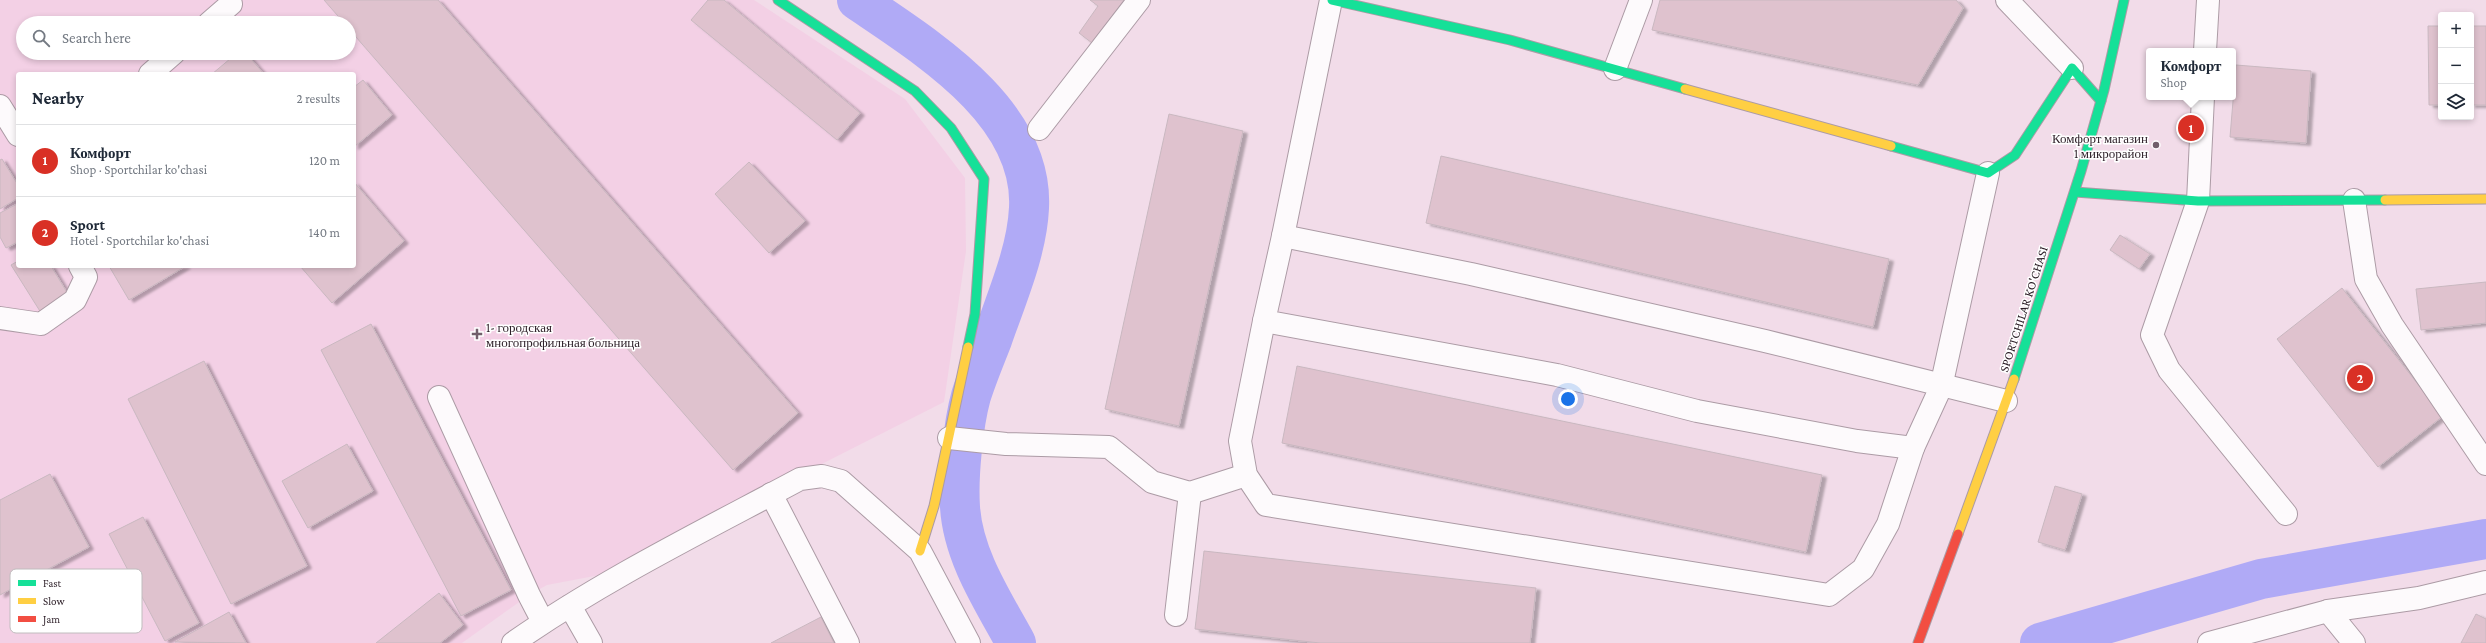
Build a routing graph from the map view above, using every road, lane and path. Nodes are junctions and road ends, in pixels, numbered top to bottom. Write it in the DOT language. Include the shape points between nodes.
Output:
graph roads {
  1 [pos="778,0"];
  2 [pos="1139,0"];
  3 [pos="1331,0"];
  4 [pos="1641,0"];
  5 [pos="2007,0"];
  6 [pos="2124,0"];
  7 [pos="2208,0"];
  8 [pos="231,4"];
  9 [pos="217,16"];
  10 [pos="2205,48"];
  11 [pos="166,60"];
  12 [pos="2072,68"];
  13 [pos="1615,69"];
  14 [pos="152,72"];
  15 [pos="2203,100"];
  16 [pos="2101,101"];
  17 [pos="0,106"];
  18 [pos="1039,129"];
  19 [pos="16,132"];
  20 [pos="1988,173"];
  21 [pos="2075,192"];
  22 [pos="2354,200"];
  23 [pos="2486,200"];
  24 [pos="2198,201"];
  25 [pos="1283,236"];
  26 [pos="81,268"];
  27 [pos="0,318"];
  28 [pos="1264,321"];
  29 [pos="1941,387"];
  30 [pos="439,398"];
  31 [pos="2006,402"];
  32 [pos="949,438"];
  33 [pos="1913,448"];
  34 [pos="2486,464"];
  35 [pos="1246,476"];
  36 [pos="1190,493"];
  37 [pos="771,494"];
  38 [pos="2286,514"];
  39 [pos="920,551"];
  40 [pos="2486,582"];
  41 [pos="570,606"];
  42 [pos="2328,611"];
  43 [pos="1176,615"];
  44 [pos="543,622"];
  45 [pos="513,643"];
  46 [pos="591,643"];
  47 [pos="848,643"];
  48 [pos="969,643"];
  49 [pos="1918,643"];
  50 [pos="2209,643"];
  51 [pos="2354,643"];
  1 -- 32 [label="street" via="915,91 951,128 984,179 975,314"];
  2 -- 18 [label="street"];
  3 -- 13 [label="street" via="1510,40"];
  3 -- 25 [label="street"];
  4 -- 13 [label="street"];
  5 -- 12 [label="street"];
  6 -- 16 [label="street, SPORTCHILAR KO'CHASI"];
  7 -- 10 [label="street"];
  8 -- 9 [label="street"];
  11 -- 14 [label="street"];
  12 -- 16 [label="street"];
  12 -- 20 [label="street" via="2015,155"];
  13 -- 20 [label="street"];
  15 -- 24 [label="street"];
  16 -- 21 [label="street, SPORTCHILAR KO'CHASI"];
  17 -- 19 [label="street"];
  20 -- 29 [label="street"];
  21 -- 24 [label="street"];
  21 -- 31 [label="street, SPORTCHILAR KO'CHASI"];
  22 -- 23 [label="street"];
  22 -- 24 [label="street"];
  22 -- 34 [label="street" via="2366,279 2392,325"];
  24 -- 38 [label="street" via="2152,335 2169,370"];
  25 -- 28 [label="street"];
  25 -- 29 [label="street" via="1478,276 1765,341"];
  26 -- 27 [label="street" via="86,277 75,300 41,324"];
  28 -- 33 [label="street" via="1557,374 1696,411 1857,441"];
  28 -- 35 [label="street" via="1240,441"];
  29 -- 31 [label="street"];
  29 -- 33 [label="street"];
  30 -- 44 [label="street"];
  31 -- 49 [label="street, SPORTCHILAR KO'CHASI"];
  32 -- 36 [label="street" via="1006,444 1109,447 1152,482"];
  32 -- 39 [label="street" via="934,506"];
  33 -- 35 [label="street" via="1888,524 1863,569 1829,595 1266,505"];
  35 -- 36 [label="street"];
  36 -- 43 [label="street"];
  37 -- 39 [label="street" via="800,479 822,476 841,481"];
  37 -- 41 [label="street"];
  37 -- 47 [label="street"];
  39 -- 48 [label="street"];
  40 -- 42 [label="street" via="2419,598"];
  41 -- 44 [label="street"];
  41 -- 46 [label="street"];
  42 -- 50 [label="street"];
  42 -- 51 [label="street"];
  44 -- 45 [label="street"];
}
